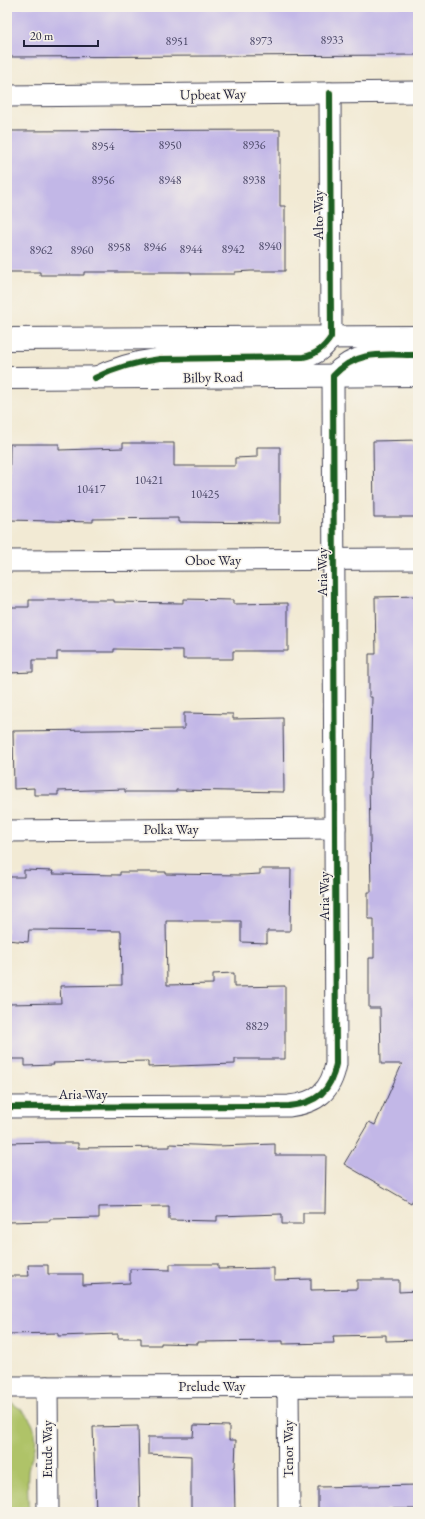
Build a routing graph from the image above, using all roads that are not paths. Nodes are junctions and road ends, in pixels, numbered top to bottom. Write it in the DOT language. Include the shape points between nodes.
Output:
graph roads {
  1 [pos="418,92"];
  2 [pos="330,93"];
  3 [pos="7,96"];
  4 [pos="331,337"];
  5 [pos="418,337"];
  6 [pos="7,339"];
  7 [pos="418,355"];
  8 [pos="418,375"];
  9 [pos="333,376"];
  10 [pos="7,378"];
  11 [pos="95,378"];
  12 [pos="334,560"];
  13 [pos="418,560"];
  14 [pos="7,561"];
  15 [pos="335,828"];
  16 [pos="7,831"];
  17 [pos="7,1106"];
  18 [pos="288,1386"];
  19 [pos="418,1386"];
  20 [pos="7,1387"];
  21 [pos="47,1387"];
  22 [pos="48,1512"];
  23 [pos="289,1512"];
  1 -- 2 [label="street, Upbeat Way"];
  2 -- 3 [label="street, Upbeat Way"];
  2 -- 4 [label="street, Alto Way"];
  4 -- 5 [label="street"];
  4 -- 6 [label="street"];
  4 -- 11 [label="street" via="326,345 311,356 160,358 124,365"];
  7 -- 9 [label="street" via="360,357 341,367"];
  8 -- 9 [label="street, Bilby Road"];
  9 -- 11 [label="street, Bilby Road"];
  9 -- 12 [label="street, Aria Way"];
  10 -- 11 [label="street, Bilby Road"];
  12 -- 13 [label="street, Oboe Way"];
  12 -- 14 [label="street, Oboe Way"];
  12 -- 15 [label="street, Aria Way"];
  15 -- 16 [label="street, Polka Way"];
  15 -- 17 [label="street, Aria Way" via="336,1064 334,1075 322,1094 302,1105 290,1106"];
  18 -- 19 [label="street, Prelude Way"];
  18 -- 21 [label="street, Prelude Way"];
  18 -- 23 [label="street, Tenor Way"];
  20 -- 21 [label="street, Prelude Way"];
  21 -- 22 [label="street, Etude Way"];
}
